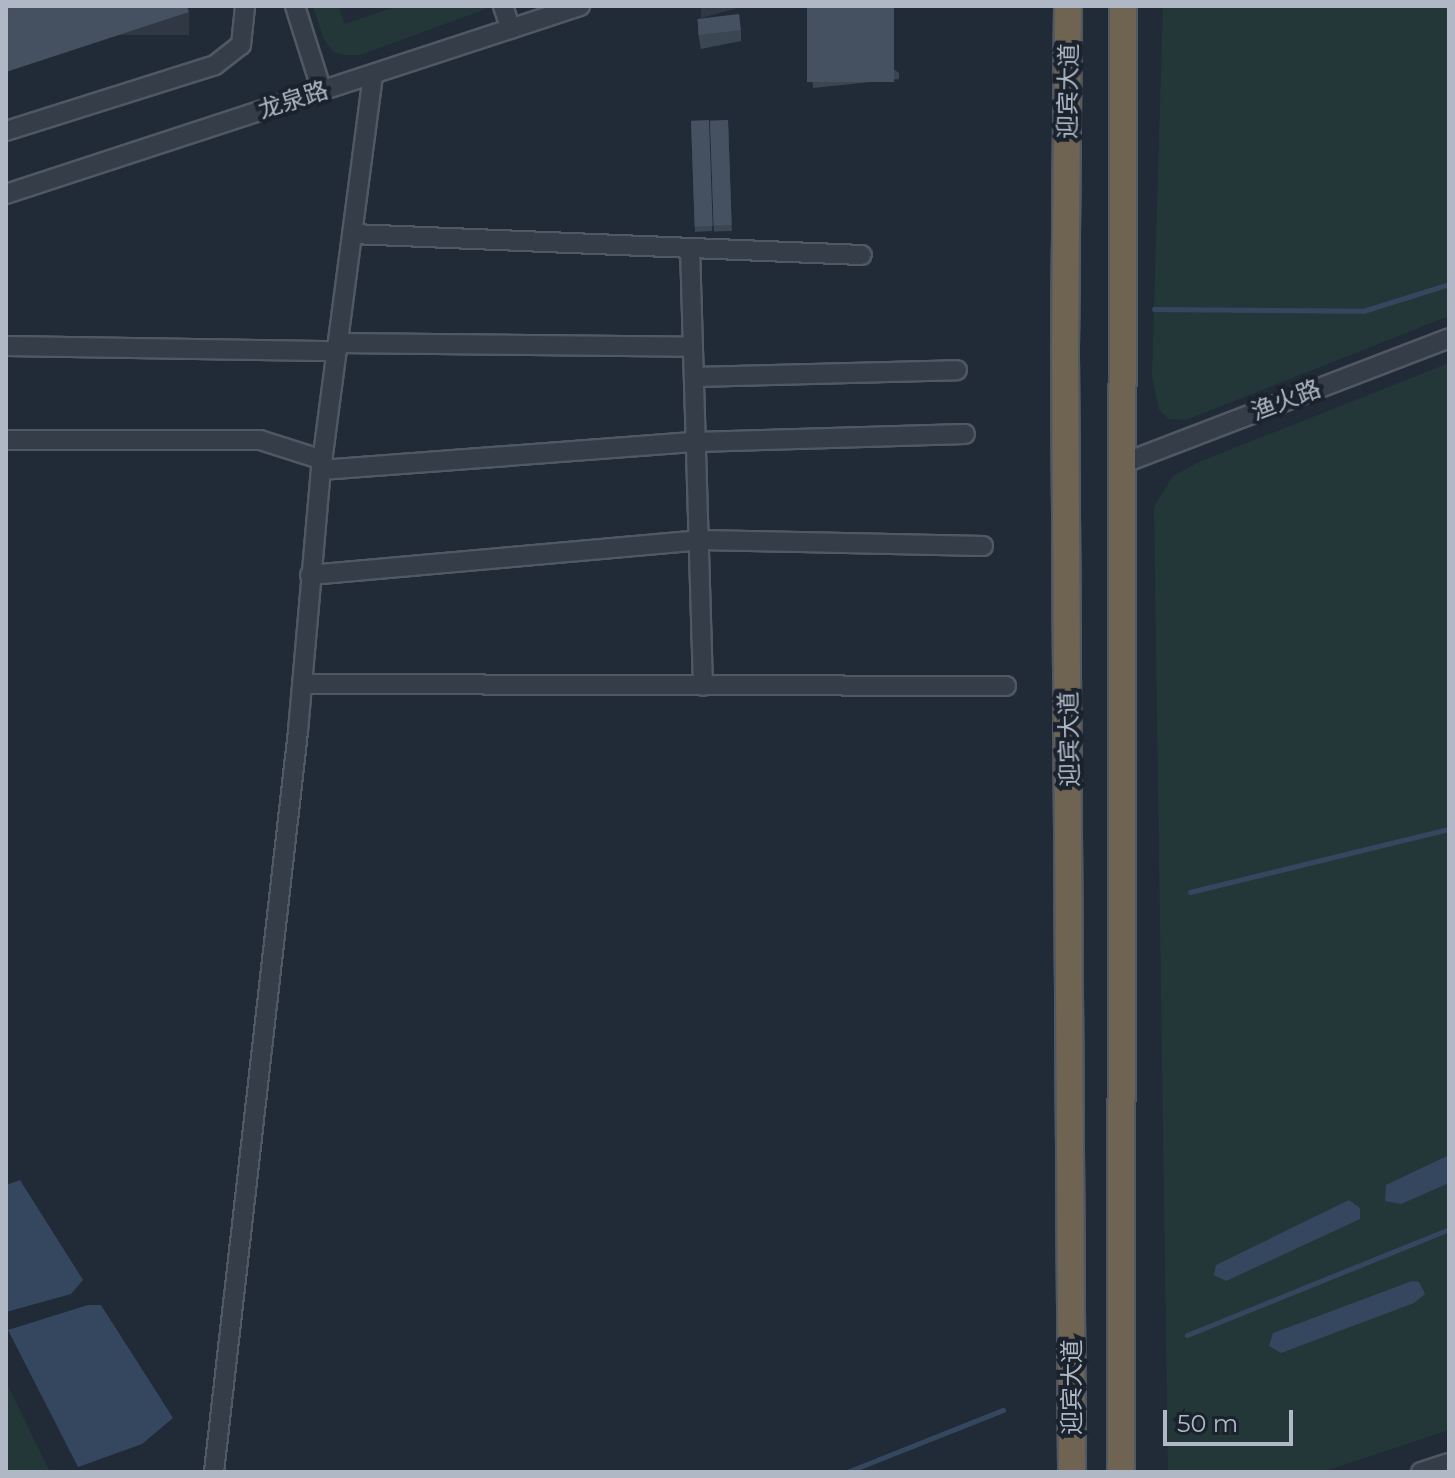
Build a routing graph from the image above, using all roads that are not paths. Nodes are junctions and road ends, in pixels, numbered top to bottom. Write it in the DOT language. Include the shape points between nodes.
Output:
graph roads {
  1 [pos="245,6"];
  2 [pos="295,6"];
  3 [pos="503,6"];
  4 [pos="580,6"];
  5 [pos="1068,6"];
  6 [pos="1123,6"];
  7 [pos="511,29"];
  8 [pos="373,74"];
  9 [pos="322,91"];
  10 [pos="6,131"];
  11 [pos="6,194"];
  12 [pos="352,234"];
  13 [pos="690,248"];
  14 [pos="862,255"];
  15 [pos="1449,338"];
  16 [pos="6,346"];
  17 [pos="337,347"];
  18 [pos="693,347"];
  19 [pos="957,370"];
  20 [pos="694,377"];
  21 [pos="965,434"];
  22 [pos="6,440"];
  23 [pos="696,442"];
  24 [pos="1124,463"];
  25 [pos="322,465"];
  26 [pos="699,540"];
  27 [pos="983,546"];
  28 [pos="310,575"];
  29 [pos="302,684"];
  30 [pos="703,686"];
  31 [pos="1006,686"];
  32 [pos="1449,1463"];
  33 [pos="214,1472"];
  34 [pos="1072,1472"];
  35 [pos="1121,1472"];
  36 [pos="1421,1472"];
  1 -- 10 [label="street" via="241,45 215,65"];
  2 -- 9 [label="street"];
  3 -- 7 [label="street"];
  4 -- 7 [label="street, 龙泉路"];
  5 -- 34 [label="highway, 迎宾大道"];
  6 -- 24 [label="highway"];
  7 -- 8 [label="street, 龙泉路"];
  8 -- 9 [label="street, 龙泉路"];
  8 -- 12 [label="street"];
  9 -- 11 [label="street, 龙泉路"];
  12 -- 13 [label="street"];
  12 -- 17 [label="street"];
  13 -- 14 [label="street"];
  13 -- 18 [label="street"];
  15 -- 24 [label="street, 渔火路"];
  16 -- 17 [label="street"];
  17 -- 18 [label="street"];
  17 -- 25 [label="street"];
  18 -- 20 [label="street"];
  19 -- 20 [label="street"];
  20 -- 23 [label="street"];
  21 -- 23 [label="street"];
  22 -- 25 [label="street" via="260,440"];
  23 -- 25 [label="street"];
  23 -- 26 [label="street"];
  24 -- 35 [label="highway"];
  25 -- 28 [label="street"];
  26 -- 27 [label="street"];
  26 -- 28 [label="street"];
  26 -- 30 [label="street"];
  28 -- 29 [label="street"];
  29 -- 30 [label="street"];
  29 -- 33 [label="street"];
  30 -- 31 [label="street"];
  32 -- 36 [label="street"];
}
